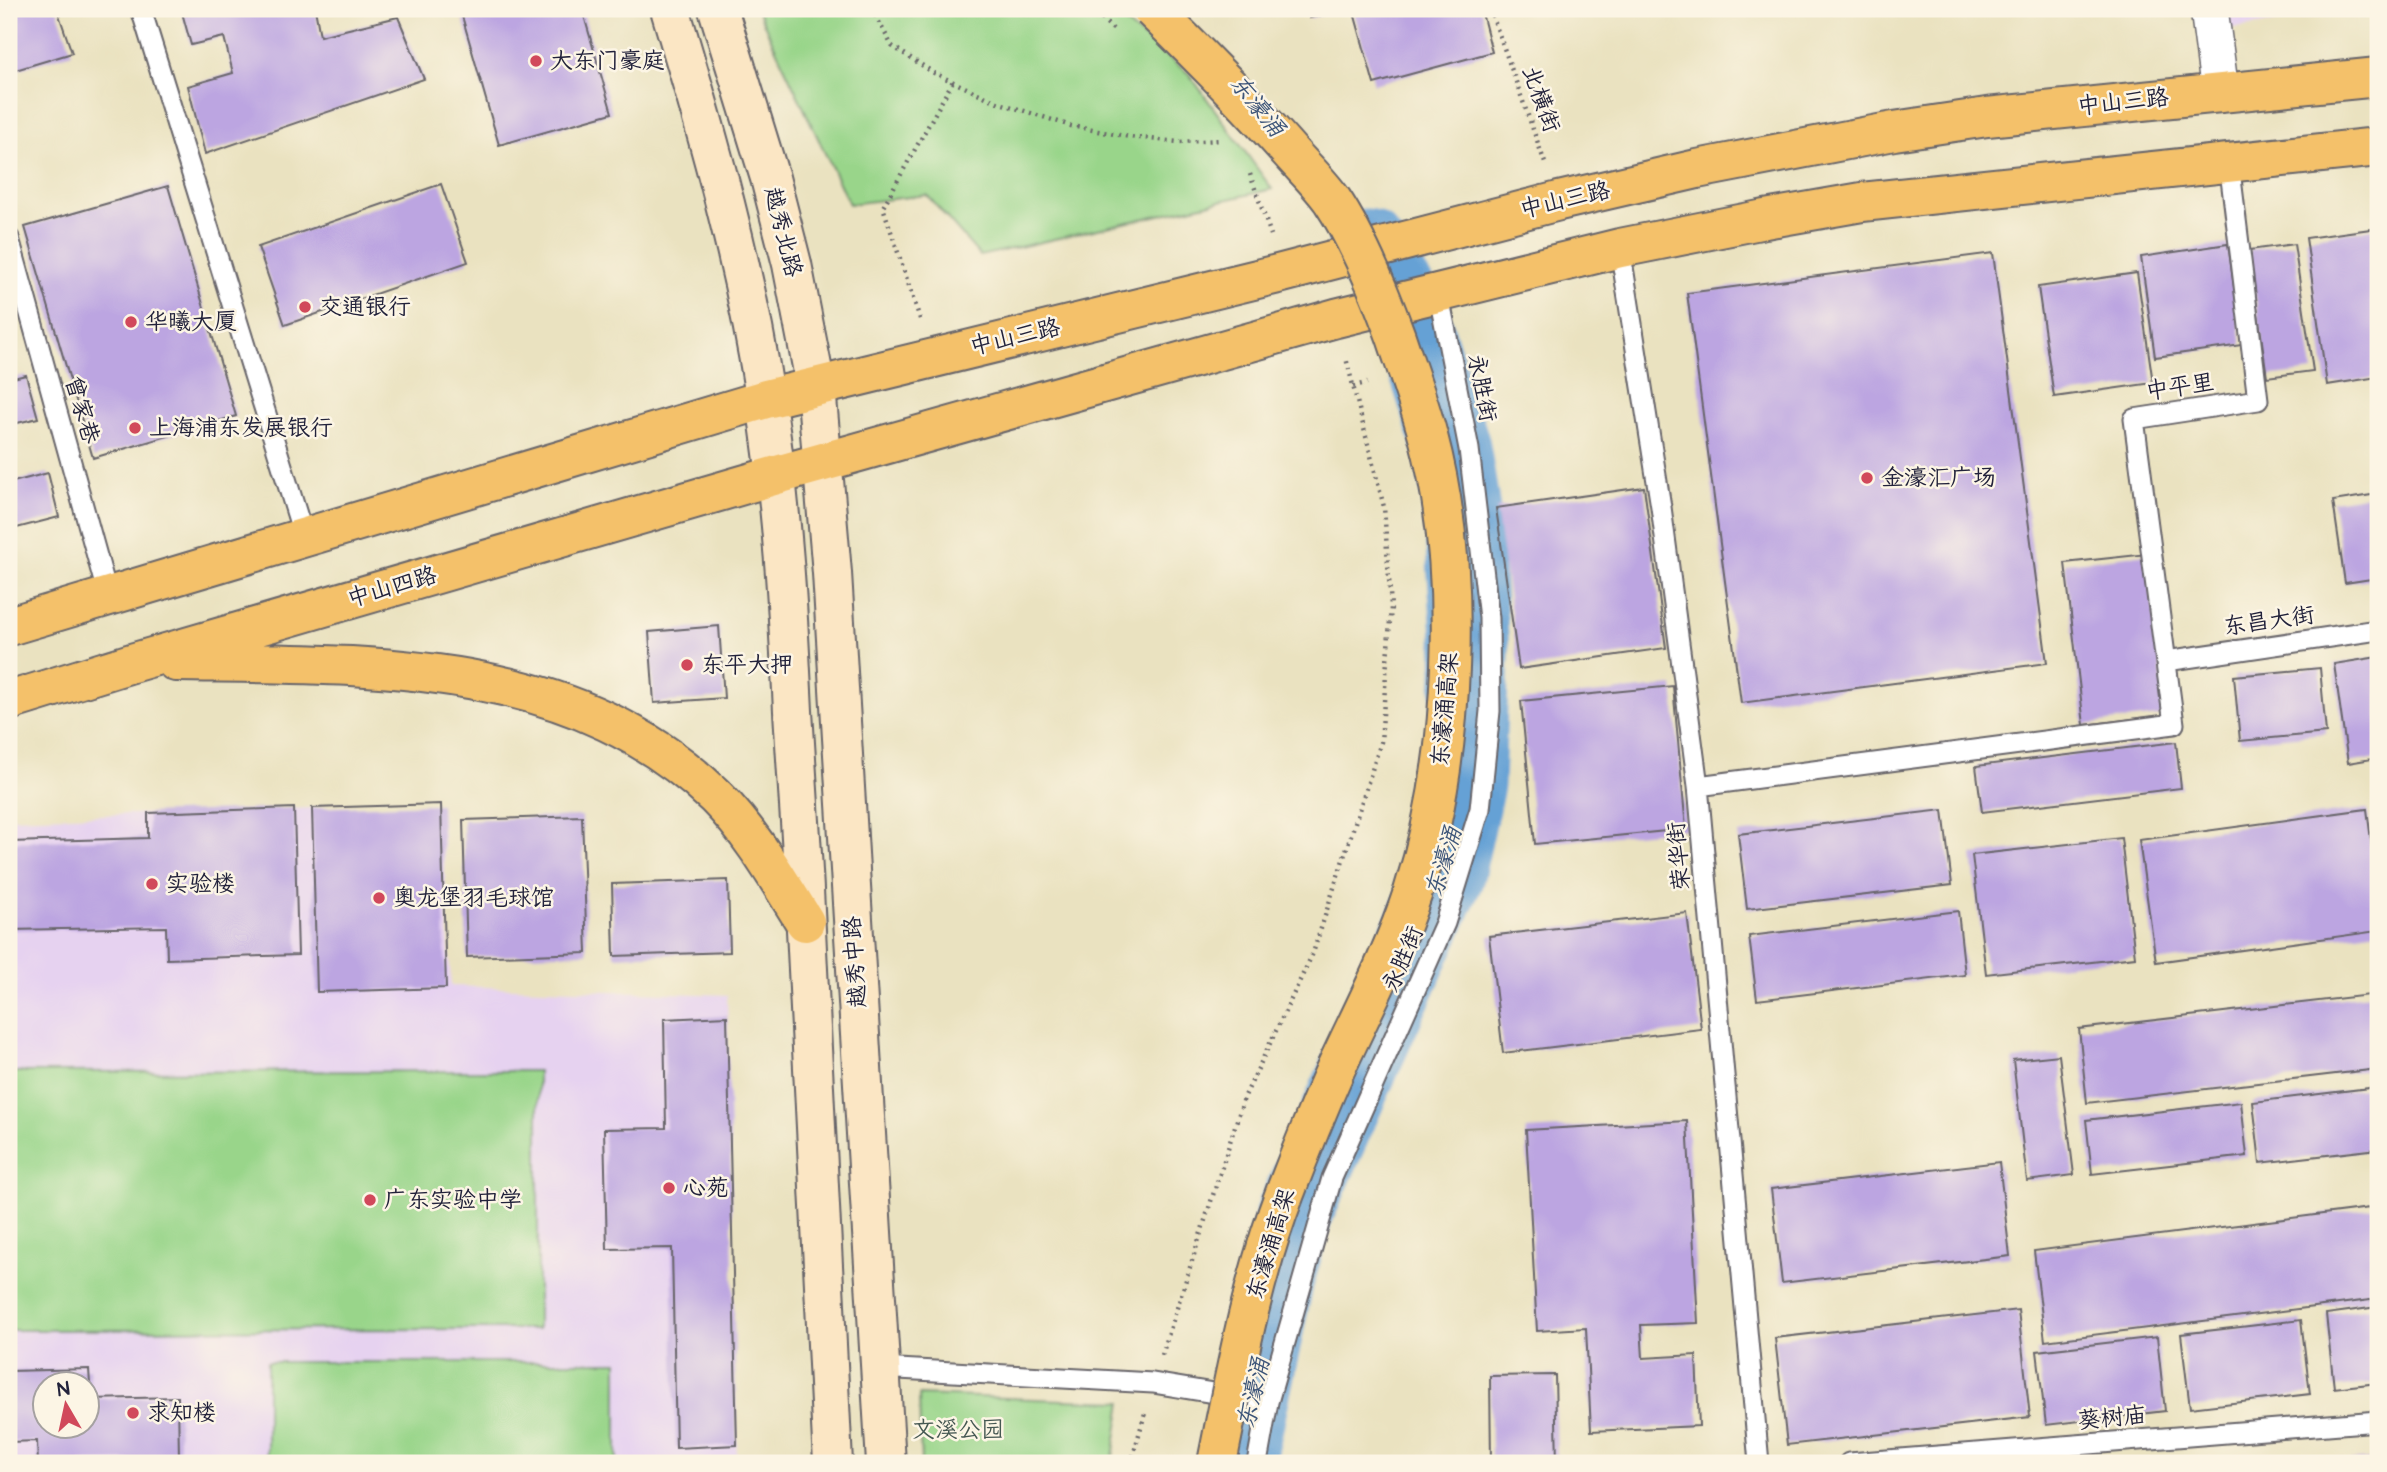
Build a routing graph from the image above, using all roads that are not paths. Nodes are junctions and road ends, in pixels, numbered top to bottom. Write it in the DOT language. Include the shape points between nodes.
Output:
graph roads {
  1 [pos="141,9"];
  2 [pos="670,9"];
  3 [pos="718,9"];
  4 [pos="1152,9"];
  5 [pos="1181,9"];
  6 [pos="2209,9"];
  7 [pos="2378,77"];
  8 [pos="2220,92"];
  9 [pos="2378,147"];
  10 [pos="2230,162"];
  11 [pos="9,238"];
  12 [pos="1620,248"];
  13 [pos="1438,291"];
  14 [pos="816,387"];
  15 [pos="766,399"];
  16 [pos="824,462"];
  17 [pos="777,475"];
  18 [pos="303,537"];
  19 [pos="108,596"];
  20 [pos="9,626"];
  21 [pos="2378,630"];
  22 [pos="2166,661"];
  23 [pos="135,662"];
  24 [pos="9,701"];
  25 [pos="1698,786"];
  26 [pos="805,922"];
  27 [pos="880,1368"];
  28 [pos="1264,1401"];
  29 [pos="2378,1420"];
  30 [pos="2065,1455"];
  31 [pos="833,1463"];
  32 [pos="886,1463"];
  33 [pos="1217,1463"];
  34 [pos="1222,1463"];
  35 [pos="1257,1463"];
  36 [pos="1759,1463"];
  37 [pos="1849,1463"];
  1 -- 18 [label="lane"];
  2 -- 15 [label="main road" via="745,281"];
  3 -- 14 [label="main road, 越秀北路" via="770,178"];
  4 -- 33 [label="main road, 东濠涌高架, bridge" via="1243,98 1332,200 1362,256 1390,321 1429,437 1441,505 1451,635 1442,759 1430,831 1408,906 1283,1199 1246,1327"];
  5 -- 34 [label="main road, 东濠涌高架, bridge" via="1272,102 1310,153 1363,245 1399,334 1435,445 1452,592 1448,748 1424,872 1410,917 1289,1199 1260,1297"];
  6 -- 8 [label="street"];
  7 -- 8 [label="main road, 中山三路"];
  8 -- 14 [label="main road, 中山三路" via="1987,117 1722,164"];
  9 -- 10 [label="main road"];
  10 -- 12 [label="main road" via="1862,202"];
  10 -- 22 [label="lane, 中平里" via="2258,400 2134,419"];
  11 -- 19 [label="lane, 曾家巷"];
  12 -- 13 [label="main road"];
  12 -- 25 [label="lane, 荣华街"];
  13 -- 16 [label="main road"];
  13 -- 28 [label="lane, 永胜街" via="1469,449 1489,618 1490,711 1479,809 1446,923 1332,1178"];
  14 -- 15 [label="main road, 中山三路"];
  14 -- 16 [label="main road, 越秀北路"];
  15 -- 17 [label="main road, 越秀中路"];
  15 -- 18 [label="main road"];
  16 -- 17 [label="main road"];
  16 -- 27 [label="main road, 越秀中路"];
  17 -- 23 [label="main road, 中山四路"];
  17 -- 26 [label="main road, 越秀中路"];
  18 -- 19 [label="main road"];
  19 -- 20 [label="main road"];
  21 -- 22 [label="lane, 东昌大街"];
  22 -- 25 [label="lane, 中平里" via="2174,724"];
  23 -- 24 [label="main road, 中山四路"];
  23 -- 26 [label="main road" via="350,664 506,685 580,709 638,737 716,798 749,835"];
  25 -- 36 [label="lane, 荣华街"];
  26 -- 31 [label="main road, 越秀中路"];
  27 -- 28 [label="lane" via="1153,1383"];
  27 -- 32 [label="main road, 越秀中路"];
  28 -- 35 [label="lane, 永胜街"];
  29 -- 30 [label="lane, 葵树庙"];
  30 -- 37 [label="lane, 葵树庙"];
}
